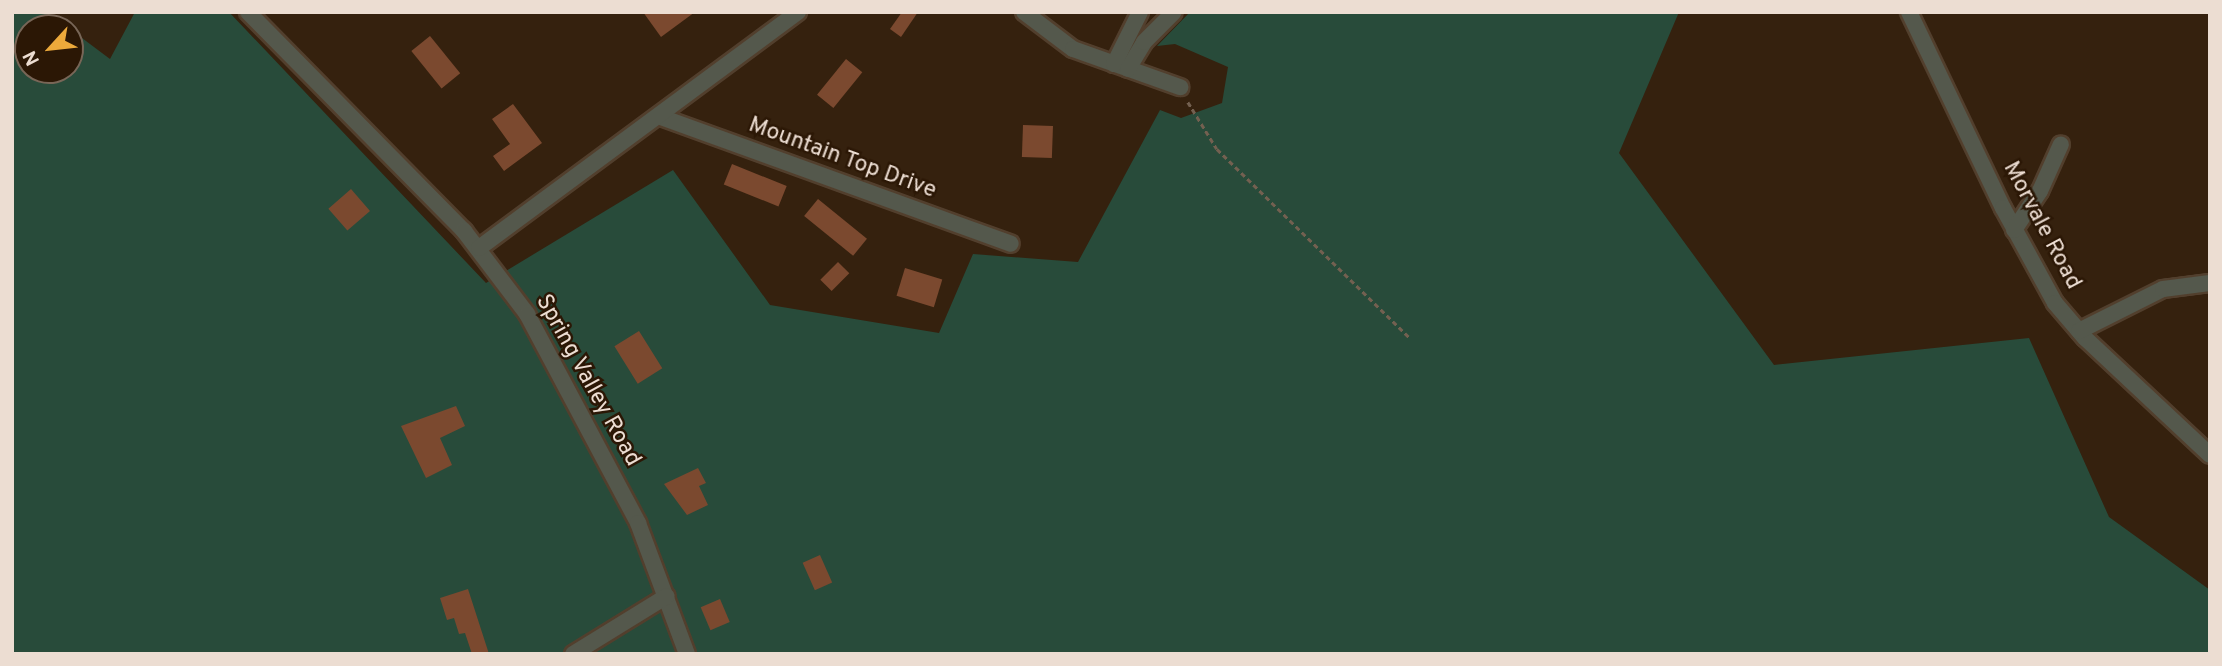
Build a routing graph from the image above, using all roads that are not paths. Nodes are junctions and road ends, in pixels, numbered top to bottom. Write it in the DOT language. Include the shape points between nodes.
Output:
graph roads {
  1 [pos="248,12"];
  2 [pos="798,12"];
  3 [pos="1024,12"];
  4 [pos="1140,12"];
  5 [pos="1174,12"];
  6 [pos="1909,12"];
  7 [pos="1121,66"];
  8 [pos="1180,87"];
  9 [pos="657,116"];
  10 [pos="2061,144"];
  11 [pos="2014,230"];
  12 [pos="1011,244"];
  13 [pos="479,248"];
  14 [pos="2210,283"];
  15 [pos="2079,331"];
  16 [pos="2210,455"];
  17 [pos="667,596"];
  18 [pos="573,654"];
  19 [pos="687,654"];
  1 -- 13 [label="street, Spring Valley Road"];
  2 -- 9 [label="street"];
  3 -- 7 [label="street" via="1064,44"];
  4 -- 7 [label="street"];
  5 -- 7 [label="street"];
  6 -- 11 [label="street, Morvale Road"];
  7 -- 8 [label="street"];
  9 -- 12 [label="street, Mountain Top Drive"];
  9 -- 13 [label="street"];
  10 -- 11 [label="street" via="2040,191"];
  11 -- 15 [label="street, Morvale Road" via="2047,291"];
  13 -- 17 [label="street, Spring Valley Road" via="537,330 638,523"];
  14 -- 15 [label="street" via="2163,289"];
  15 -- 16 [label="street, Morvale Road"];
  17 -- 18 [label="street"];
  17 -- 19 [label="street, Spring Valley Road"];
}
